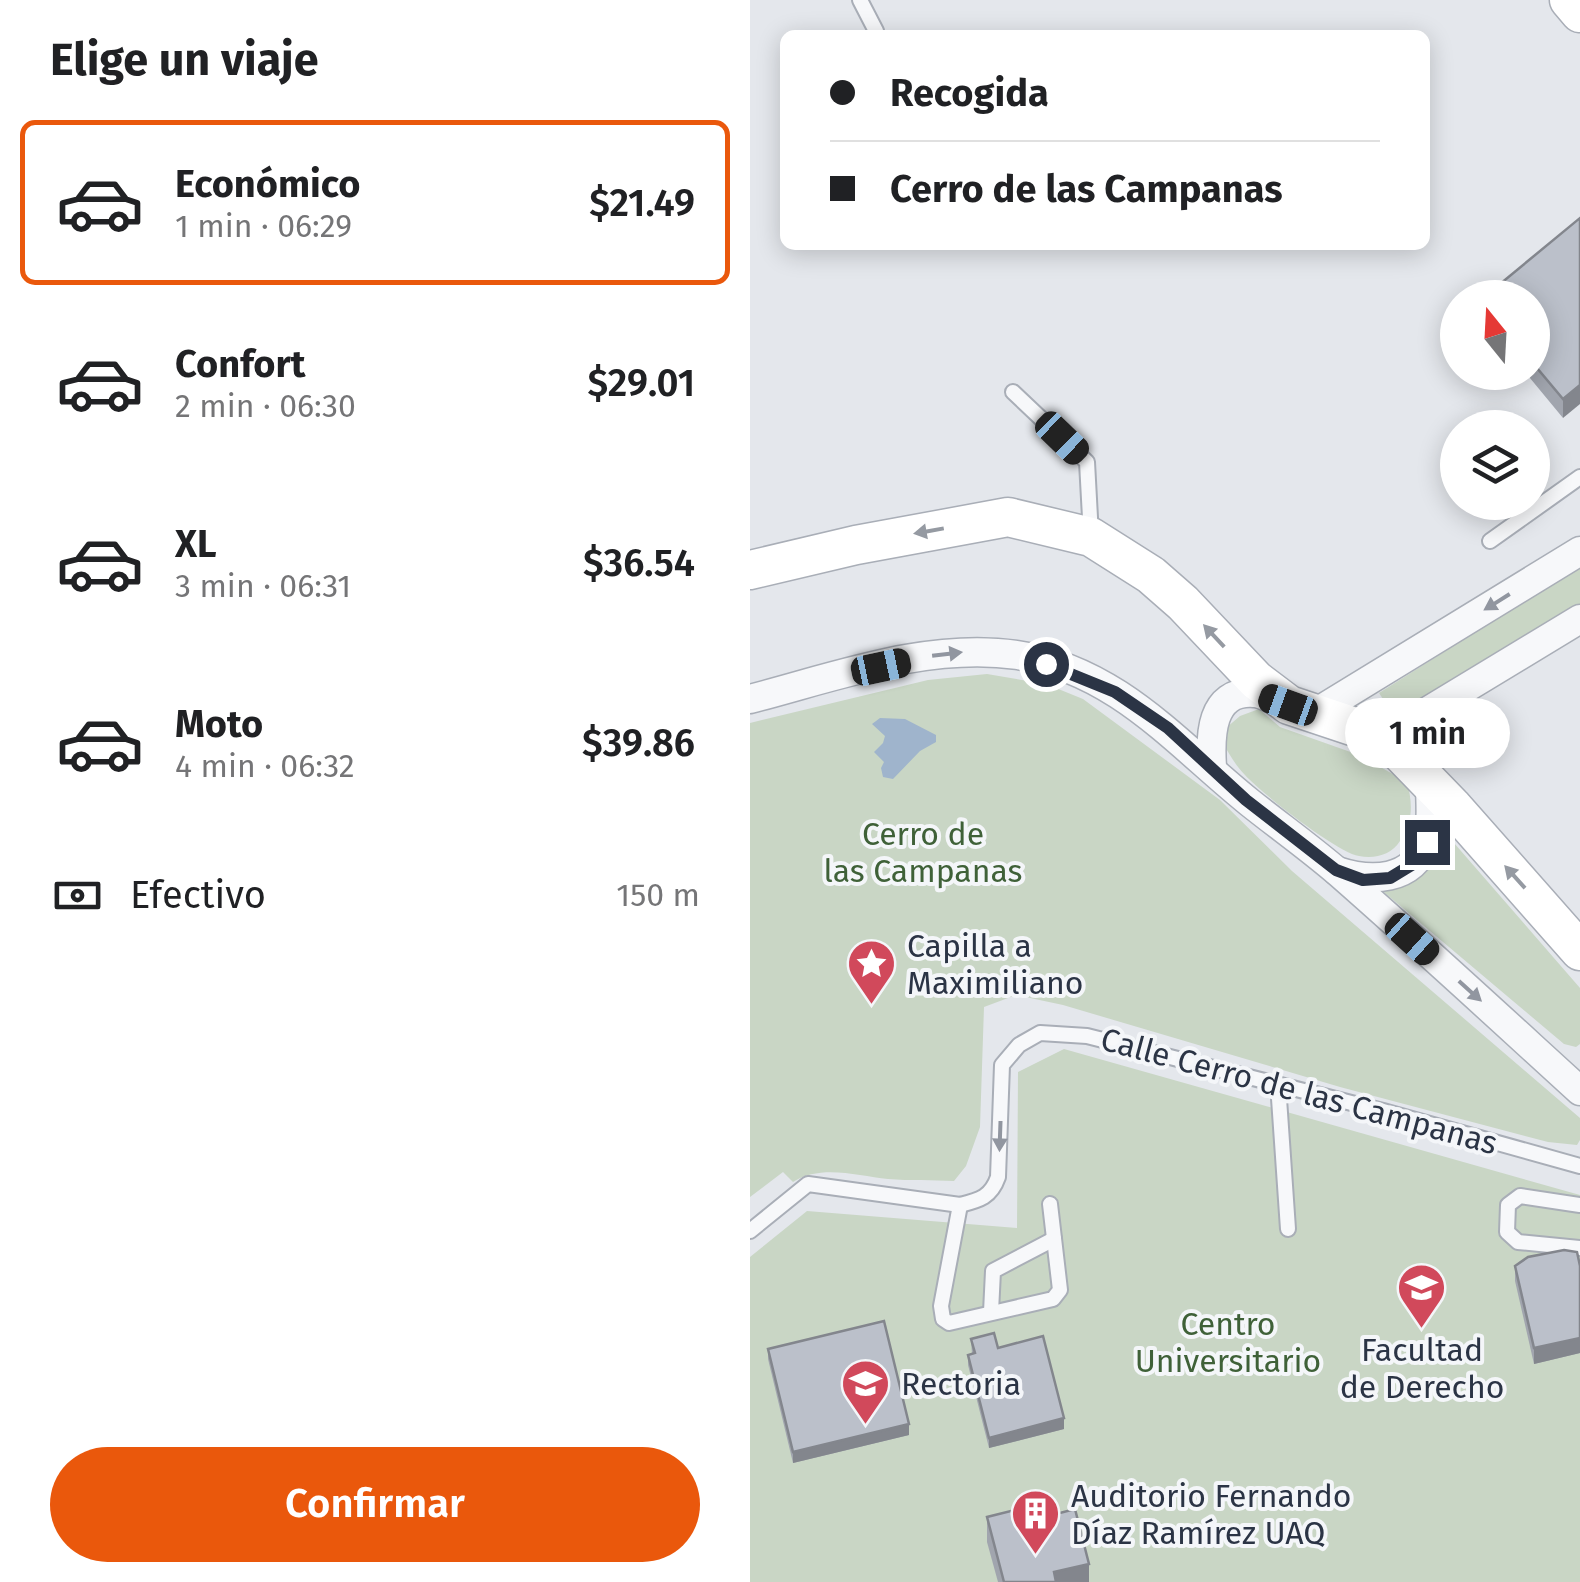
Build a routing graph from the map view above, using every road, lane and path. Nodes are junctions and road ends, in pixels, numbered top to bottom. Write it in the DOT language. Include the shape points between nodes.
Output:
graph roads {
  1 [pos="860,0"];
  2 [pos="1569,0"];
  3 [pos="1580,13"];
  4 [pos="875,30"];
  5 [pos="1013,392"];
  6 [pos="1580,477"];
  7 [pos="1092,537"];
  8 [pos="1490,541"];
  9 [pos="1580,551"];
  10 [pos="750,556"];
  11 [pos="788,561"];
  12 [pos="750,570"];
  13 [pos="1580,619"];
  14 [pos="750,699"];
  15 [pos="1300,710"];
  16 [pos="1385,737"];
  17 [pos="1212,767"];
  18 [pos="1430,784"];
  19 [pos="1336,870"];
  20 [pos="1580,950"];
  21 [pos="1278,1084"];
  22 [pos="1580,1090"];
  23 [pos="1580,1166"];
  24 [pos="1050,1204"];
  25 [pos="960,1205"];
  26 [pos="1580,1205"];
  27 [pos="1288,1229"];
  28 [pos="750,1232"];
  29 [pos="1054,1238"];
  30 [pos="1580,1248"];
  31 [pos="991,1312"];
  1 -- 4 [label="lane"];
  2 -- 3 [label="street"];
  5 -- 7 [label="lane" via="1087,462"];
  6 -- 8 [label="lane"];
  7 -- 11 [label="street, one-way" via="1008,517"];
  15 -- 7 [label="street, one-way" via="1256,680 1151,575"];
  9 -- 15 [label="street, one-way"];
  10 -- 11 [label="street"];
  11 -- 12 [label="street"];
  13 -- 16 [label="street"];
  14 -- 17 [label="street, one-way" via="950,652 1021,656 1115,692"];
  15 -- 16 [label="street"];
  15 -- 17 [label="street" via="1254,692 1231,698 1212,718"];
  16 -- 18 [label="street"];
  17 -- 19 [label="street"];
  18 -- 19 [label="street" via="1427,842 1413,864 1390,878 1363,880"];
  20 -- 18 [label="street, one-way"];
  19 -- 22 [label="street, one-way"];
  21 -- 23 [label="lane, Calle Cerro de las Campanas"];
  21 -- 25 [label="lane, Calle Cerro de las Campanas, one-way" via="1087,1036 1040,1033 1002,1065 994,1190"];
  21 -- 27 [label="lane"];
  24 -- 29 [label="lane"];
  25 -- 28 [label="lane" via="808,1184"];
  25 -- 31 [label="lane" via="943,1319"];
  26 -- 30 [label="lane" via="1520,1196 1508,1204 1507,1232 1518,1242"];
  29 -- 31 [label="lane" via="993,1271"];
  29 -- 31 [label="lane" via="1060,1290 1053,1300"];
}
